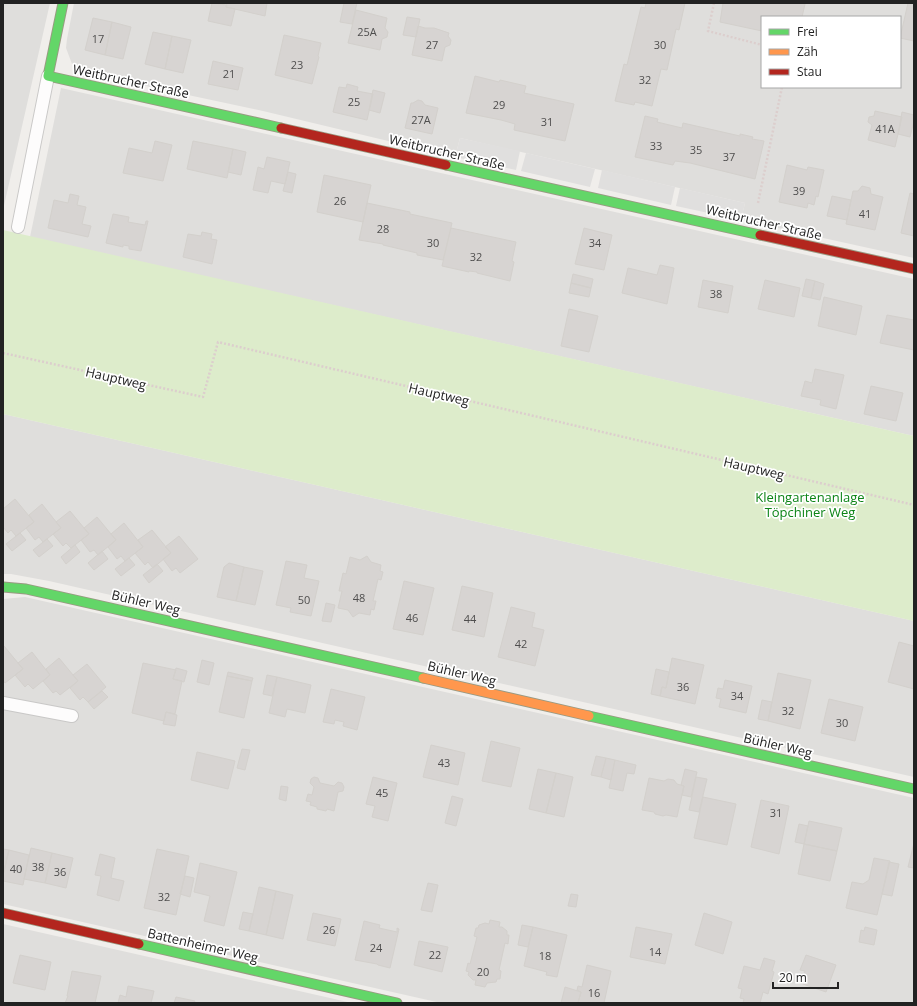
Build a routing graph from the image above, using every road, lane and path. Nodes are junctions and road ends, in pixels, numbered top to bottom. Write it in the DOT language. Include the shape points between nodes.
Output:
graph roads {
  1 [pos="63,3"];
  2 [pos="714,3"];
  3 [pos="761,45"];
  4 [pos="48,76"];
  5 [pos="782,88"];
  6 [pos="758,203"];
  7 [pos="18,227"];
  8 [pos="914,270"];
  9 [pos="3,353"];
  10 [pos="914,505"];
  11 [pos="3,587"];
  12 [pos="3,703"];
  13 [pos="72,716"];
  14 [pos="914,789"];
  15 [pos="3,913"];
  16 [pos="397,1003"];
  1 -- 4 [label="street"];
  2 -- 3 [label="path" via="708,31"];
  4 -- 7 [label="lane"];
  4 -- 8 [label="street, Weitbrucher Straße"];
  5 -- 6 [label="path"];
  9 -- 10 [label="path, Hauptweg" via="203,397 218,342"];
  11 -- 14 [label="street, Bühler Weg" via="26,588"];
  12 -- 13 [label="lane"];
  15 -- 16 [label="street, Battenheimer Weg"];
}
